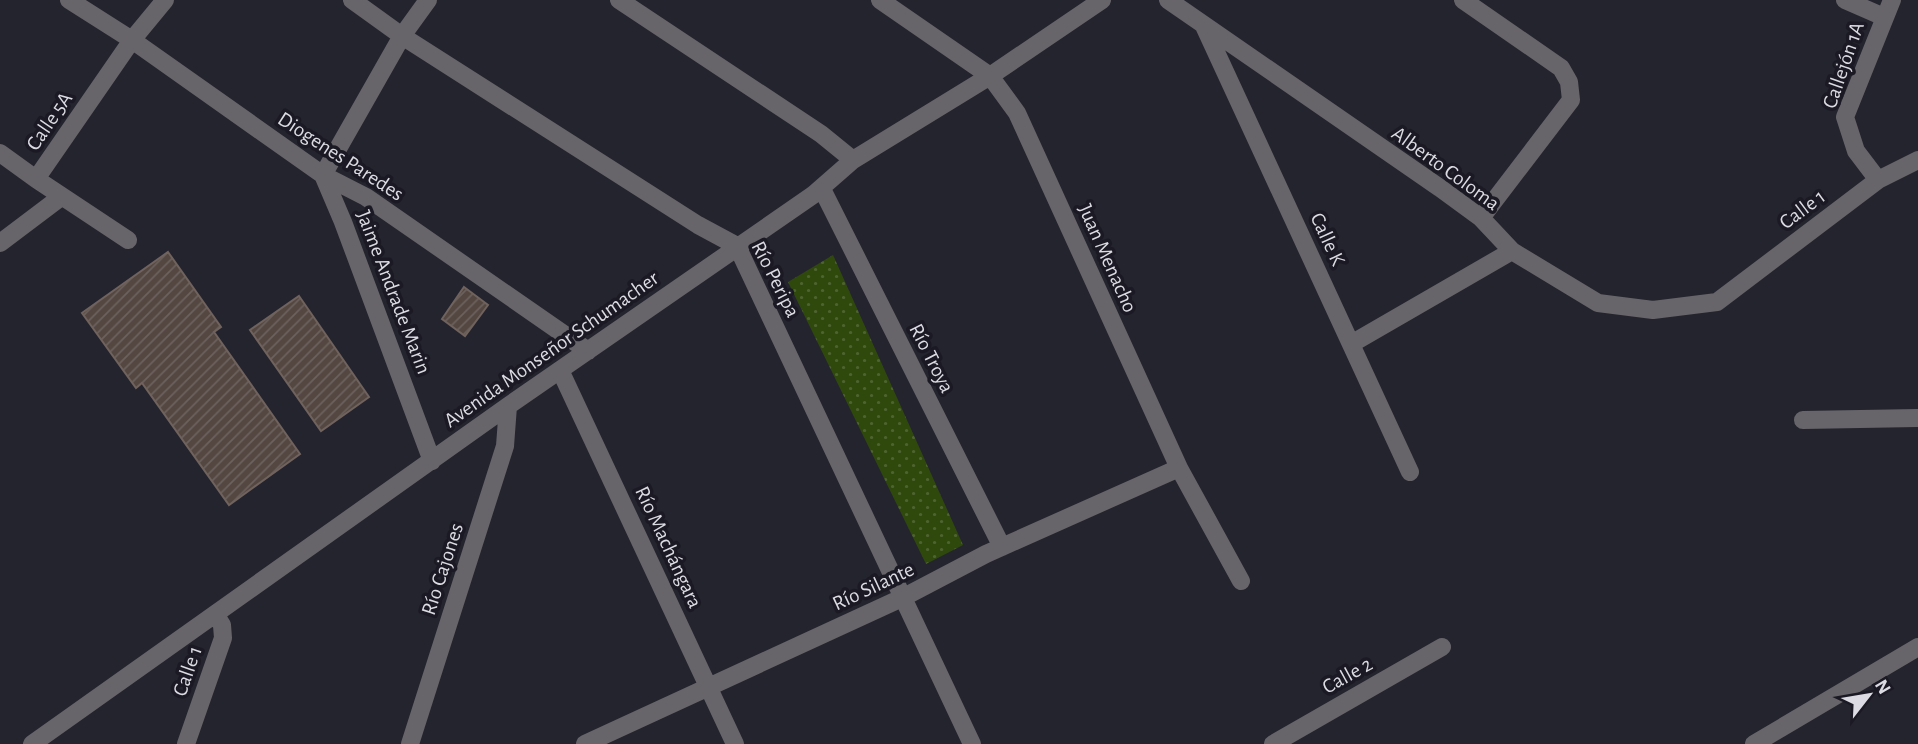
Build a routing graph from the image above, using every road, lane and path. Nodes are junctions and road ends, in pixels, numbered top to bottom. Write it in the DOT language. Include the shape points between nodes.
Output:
graph roads {
  1 [pos="69,0"];
  2 [pos="165,0"];
  3 [pos="352,0"];
  4 [pos="428,0"];
  5 [pos="619,0"];
  6 [pos="880,0"];
  7 [pos="1102,0"];
  8 [pos="1168,0"];
  9 [pos="1463,0"];
  10 [pos="1845,0"];
  11 [pos="1892,0"];
  12 [pos="1884,17"];
  13 [pos="1204,26"];
  14 [pos="402,36"];
  15 [pos="132,40"];
  16 [pos="989,76"];
  17 [pos="0,153"];
  18 [pos="853,160"];
  19 [pos="1918,160"];
  20 [pos="323,175"];
  21 [pos="36,179"];
  22 [pos="1878,180"];
  23 [pos="822,188"];
  24 [pos="61,197"];
  25 [pos="1481,218"];
  26 [pos="128,240"];
  27 [pos="0,243"];
  28 [pos="737,246"];
  29 [pos="1512,251"];
  30 [pos="1717,302"];
  31 [pos="1351,344"];
  32 [pos="588,351"];
  33 [pos="560,370"];
  34 [pos="508,407"];
  35 [pos="1918,418"];
  36 [pos="1803,420"];
  37 [pos="432,461"];
  38 [pos="1179,468"];
  39 [pos="1410,472"];
  40 [pos="1002,548"];
  41 [pos="1241,581"];
  42 [pos="904,597"];
  43 [pos="215,614"];
  44 [pos="1442,647"];
  45 [pos="1918,647"];
  46 [pos="709,685"];
  47 [pos="1273,743"];
  48 [pos="32,744"];
  49 [pos="186,744"];
  50 [pos="410,744"];
  51 [pos="585,744"];
  52 [pos="735,744"];
  53 [pos="972,744"];
  54 [pos="1754,744"];
  1 -- 15 [label="street, Diogenes Paredes"];
  2 -- 15 [label="street, Calle 5A"];
  3 -- 14 [label="street, Río Peripa"];
  4 -- 14 [label="street"];
  5 -- 18 [label="street"];
  6 -- 16 [label="street, Juan Menacho"];
  7 -- 16 [label="street, Avenida Monseñor Schumacher"];
  8 -- 13 [label="street, Alberto Coloma"];
  9 -- 25 [label="street" via="1561,68 1572,100"];
  10 -- 12 [label="street"];
  11 -- 12 [label="street, Callejón 1A"];
  12 -- 22 [label="street, Callejón 1A" via="1845,117 1856,151"];
  13 -- 25 [label="street, Alberto Coloma"];
  13 -- 31 [label="street, Calle K"];
  14 -- 20 [label="street"];
  14 -- 28 [label="street, Río Peripa"];
  15 -- 20 [label="street, Diogenes Paredes"];
  15 -- 21 [label="street, Calle 5A"];
  16 -- 18 [label="street, Avenida Monseñor Schumacher"];
  16 -- 38 [label="street, Juan Menacho" via="1017,113"];
  17 -- 21 [label="street"];
  18 -- 23 [label="street, Avenida Monseñor Schumacher"];
  19 -- 22 [label="street, Calle 1"];
  20 -- 32 [label="street, Diogenes Paredes" via="366,197"];
  20 -- 37 [label="street, Jaime Andrade Marin"];
  21 -- 24 [label="street, Calle 5A"];
  22 -- 30 [label="street, Calle 1"];
  23 -- 28 [label="street, Avenida Monseñor Schumacher"];
  23 -- 40 [label="street, Río Troya"];
  24 -- 26 [label="street, Calle 5A"];
  24 -- 27 [label="street"];
  25 -- 29 [label="street, Alberto Coloma"];
  28 -- 32 [label="street, Avenida Monseñor Schumacher"];
  28 -- 42 [label="street, Río Peripa"];
  29 -- 30 [label="street, Alberto Coloma" via="1598,303 1653,310"];
  29 -- 31 [label="street"];
  31 -- 39 [label="street, Calle K"];
  32 -- 33 [label="street, Avenida Monseñor Schumacher"];
  33 -- 34 [label="street, Avenida Monseñor Schumacher"];
  33 -- 46 [label="street, Río Machángara"];
  34 -- 37 [label="street, Avenida Monseñor Schumacher"];
  34 -- 50 [label="street, Río Cajones" via="505,446"];
  35 -- 36 [label="street"];
  37 -- 43 [label="street, Avenida Monseñor Schumacher"];
  38 -- 40 [label="street, Río Silante"];
  38 -- 41 [label="street, Juan Menacho"];
  40 -- 42 [label="street, Río Silante"];
  42 -- 46 [label="street, Río Silante"];
  42 -- 53 [label="street, Río Peripa"];
  43 -- 48 [label="street, Avenida Monseñor Schumacher"];
  43 -- 49 [label="street, Calle 1" via="223,638"];
  44 -- 47 [label="street, Calle 2"];
  45 -- 54 [label="street"];
  46 -- 51 [label="street, Río Silante"];
  46 -- 52 [label="street, Río Machángara"];
}
